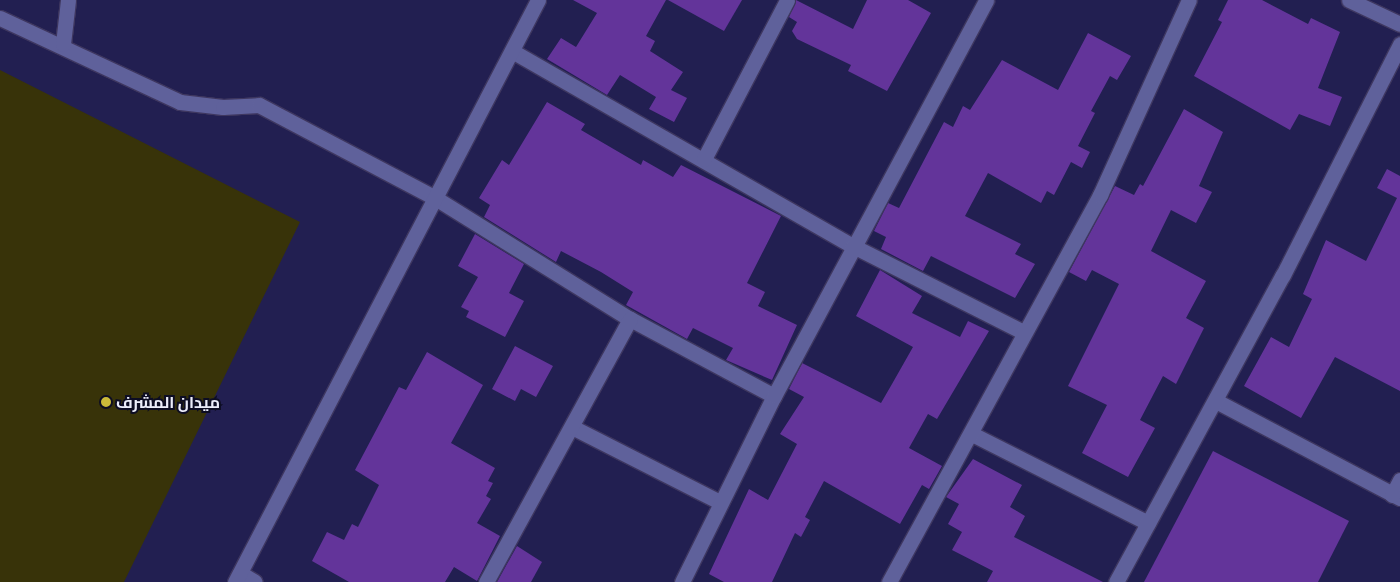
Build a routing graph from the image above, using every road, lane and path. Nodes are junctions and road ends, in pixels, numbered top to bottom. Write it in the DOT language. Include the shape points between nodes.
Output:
graph roads {
  1 [pos="68,0"];
  2 [pos="538,0"];
  3 [pos="787,0"];
  4 [pos="986,0"];
  5 [pos="1189,0"];
  6 [pos="1349,0"];
  7 [pos="0,18"];
  8 [pos="1400,24"];
  9 [pos="63,44"];
  10 [pos="1400,44"];
  11 [pos="512,51"];
  12 [pos="704,159"];
  13 [pos="437,199"];
  14 [pos="852,246"];
  15 [pos="630,319"];
  16 [pos="1023,332"];
  17 [pos="774,396"];
  18 [pos="1216,401"];
  19 [pos="572,427"];
  20 [pos="972,434"];
  21 [pos="1400,480"];
  22 [pos="1396,497"];
  23 [pos="720,502"];
  24 [pos="1148,523"];
  25 [pos="238,578"];
  26 [pos="1118,581"];
  27 [pos="255,582"];
  28 [pos="486,582"];
  29 [pos="682,582"];
  30 [pos="889,582"];
  1 -- 9 [label="street"];
  2 -- 11 [label="street"];
  3 -- 12 [label="street"];
  4 -- 14 [label="street"];
  5 -- 16 [label="street" via="1100,195"];
  6 -- 8 [label="street"];
  7 -- 9 [label="street"];
  9 -- 13 [label="street" via="180,102 258,105"];
  10 -- 18 [label="street"];
  11 -- 12 [label="street"];
  11 -- 13 [label="street"];
  12 -- 14 [label="street"];
  13 -- 15 [label="street"];
  13 -- 25 [label="street"];
  14 -- 16 [label="street"];
  14 -- 17 [label="street"];
  15 -- 17 [label="street"];
  15 -- 19 [label="street"];
  16 -- 20 [label="street"];
  17 -- 23 [label="street"];
  18 -- 22 [label="street"];
  18 -- 24 [label="street"];
  19 -- 23 [label="street"];
  19 -- 28 [label="street"];
  20 -- 24 [label="street"];
  20 -- 30 [label="street"];
  21 -- 22 [label="street"];
  23 -- 29 [label="street"];
  24 -- 26 [label="street"];
  25 -- 27 [label="street"];
}
